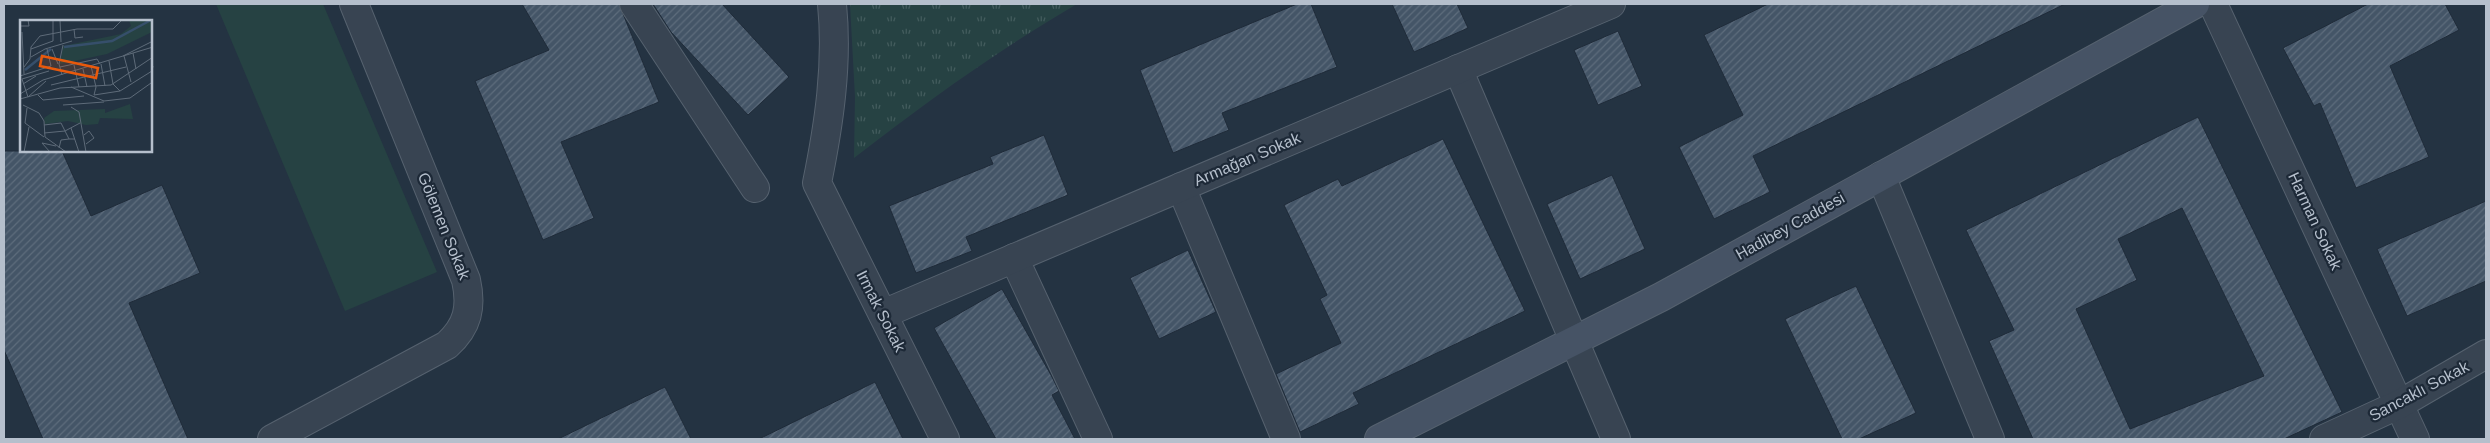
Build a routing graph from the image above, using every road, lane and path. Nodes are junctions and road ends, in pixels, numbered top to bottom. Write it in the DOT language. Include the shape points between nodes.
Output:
graph roads {
  1 [pos="354,4"];
  2 [pos="634,4"];
  3 [pos="832,4"];
  4 [pos="1611,4"];
  5 [pos="2195,4"];
  6 [pos="2213,4"];
  7 [pos="1458,69"];
  8 [pos="1881,176"];
  9 [pos="1181,187"];
  10 [pos="755,188"];
  11 [pos="1014,258"];
  12 [pos="882,314"];
  13 [pos="1574,341"];
  14 [pos="2486,354"];
  15 [pos="2400,404"];
  16 [pos="272,439"];
  17 [pos="945,439"];
  18 [pos="1098,439"];
  19 [pos="1286,439"];
  20 [pos="1379,439"];
  21 [pos="1616,439"];
  22 [pos="1990,439"];
  23 [pos="2324,439"];
  24 [pos="2415,439"];
  1 -- 16 [label="street, Gölemen Sokak" via="466,280 469,312 463,327 447,345"];
  2 -- 10 [label="street"];
  3 -- 12 [label="street, Irmak Sokak" via="834,54 831,98 817,183"];
  4 -- 7 [label="street, Armağan Sokak"];
  5 -- 8 [label="main road, Hadibey Caddesi"];
  6 -- 15 [label="street, Harman Sokak"];
  7 -- 9 [label="street, Armağan Sokak"];
  7 -- 13 [label="street"];
  8 -- 13 [label="main road, Hadibey Caddesi"];
  8 -- 22 [label="street"];
  9 -- 11 [label="street, Armağan Sokak"];
  9 -- 19 [label="street"];
  11 -- 12 [label="street, Armağan Sokak"];
  11 -- 18 [label="street"];
  12 -- 17 [label="street, Irmak Sokak"];
  13 -- 20 [label="main road, Hadibey Caddesi"];
  13 -- 21 [label="street"];
  14 -- 15 [label="street, Sancaklı Sokak"];
  15 -- 23 [label="street, Sancaklı Sokak"];
  15 -- 24 [label="street, Harman Sokak"];
}
